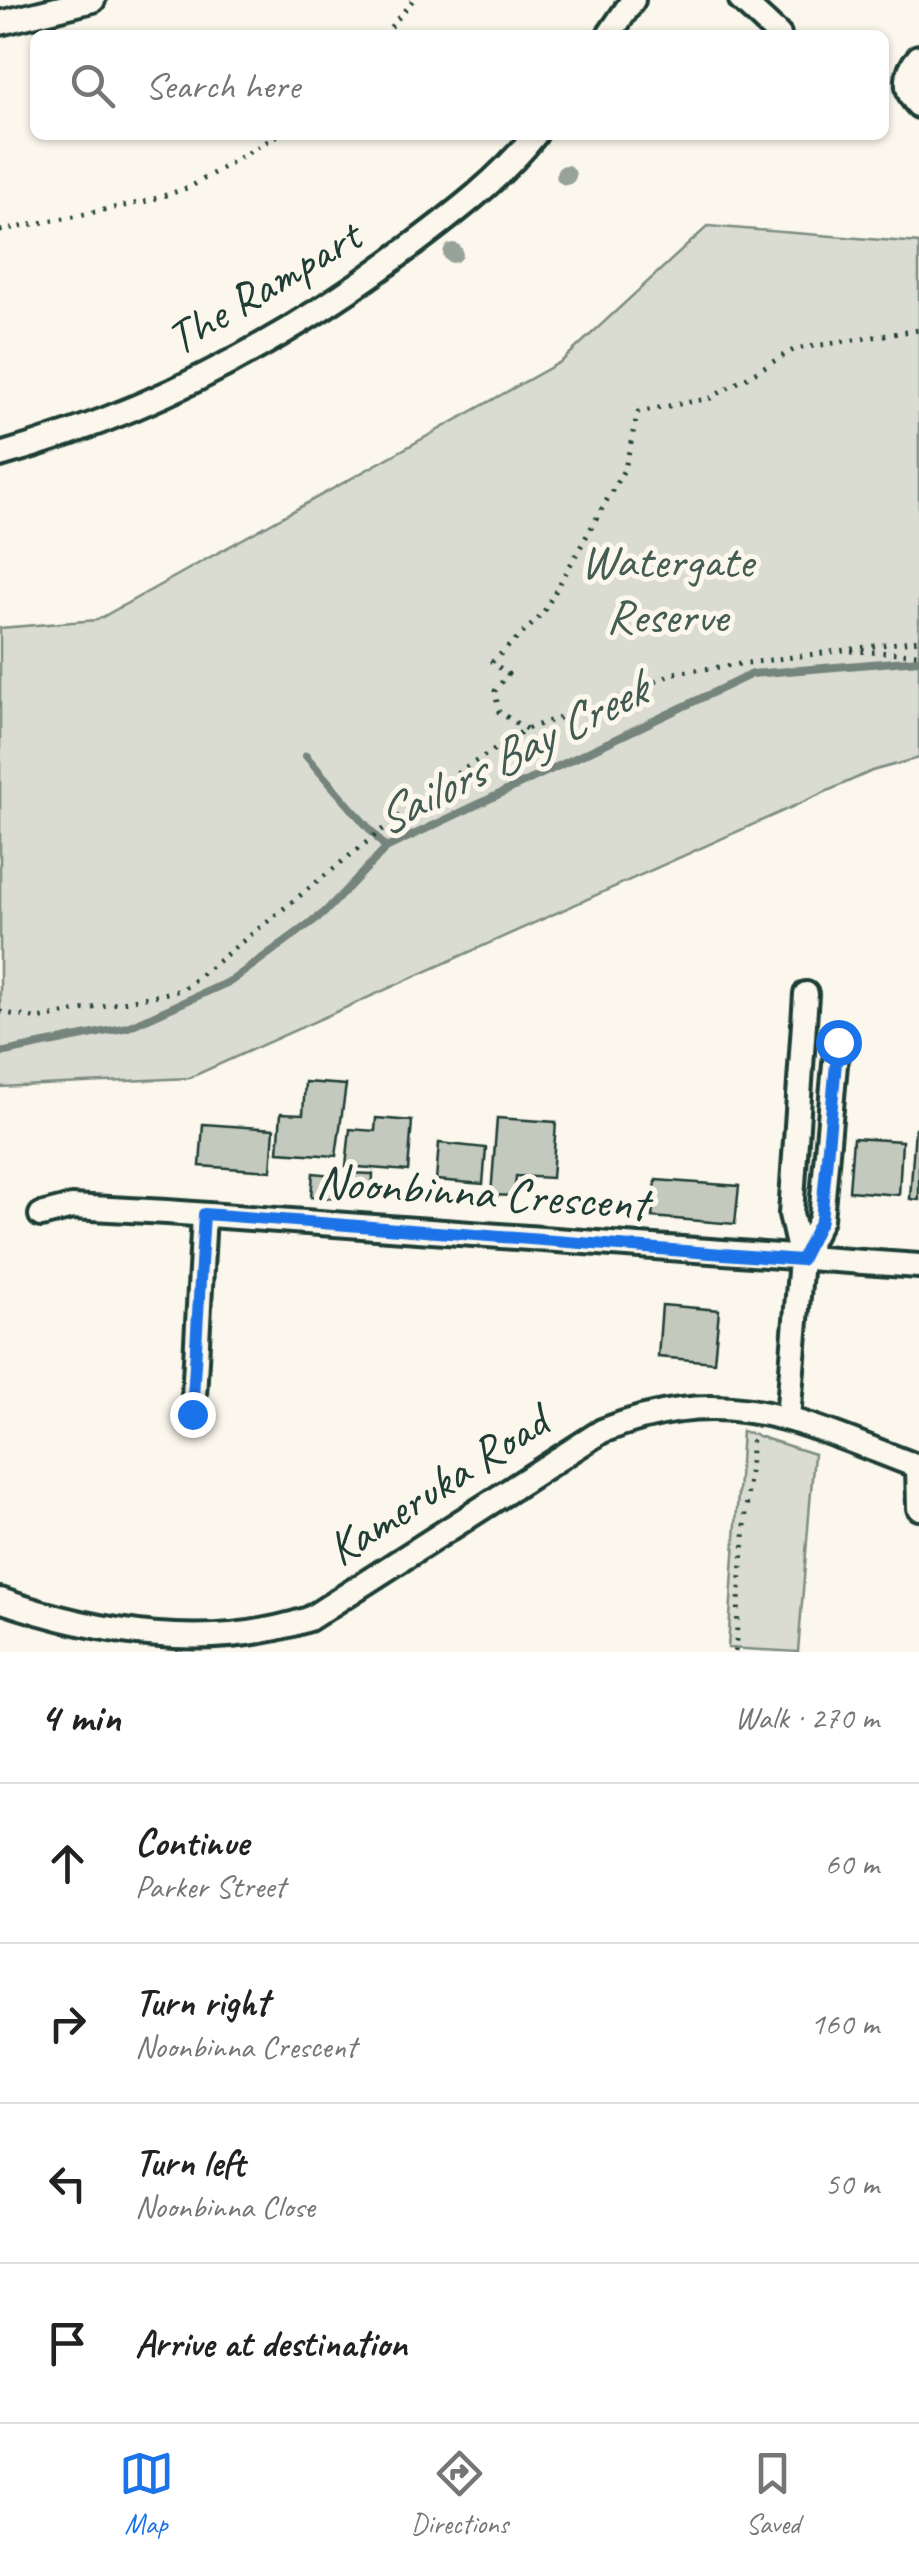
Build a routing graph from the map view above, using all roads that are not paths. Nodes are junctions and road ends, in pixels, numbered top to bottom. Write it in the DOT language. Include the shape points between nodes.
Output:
graph roads {
  1 [pos="93,0"];
  2 [pos="633,0"];
  3 [pos="740,0"];
  4 [pos="0,23"];
  5 [pos="612,30"];
  6 [pos="773,30"];
  7 [pos="903,69"];
  8 [pos="919,106"];
  9 [pos="530,140"];
  10 [pos="0,455"];
  11 [pos="806,994"];
  12 [pos="838,1042"];
  13 [pos="204,1214"];
  14 [pos="40,1216"];
  15 [pos="801,1260"];
  16 [pos="919,1266"];
  17 [pos="192,1414"];
  18 [pos="788,1418"];
  19 [pos="919,1467"];
  20 [pos="919,1508"];
  21 [pos="0,1600"];
  22 [pos="195,1648"];
  1 -- 4 [label="street"];
  2 -- 5 [label="street"];
  3 -- 6 [label="street"];
  7 -- 8 [label="street"];
  9 -- 10 [label="street, The Rampart" via="456,212 271,341 129,413"];
  11 -- 15 [label="street" via="791,1214"];
  12 -- 15 [label="street" via="821,1220"];
  13 -- 14 [label="street, Noonbinna Crescent" via="72,1207"];
  13 -- 15 [label="street, Noonbinna Crescent"];
  13 -- 17 [label="street"];
  15 -- 16 [label="street, Noonbinna Crescent"];
  15 -- 18 [label="street"];
  18 -- 19 [label="street, Kameruka Road"];
  18 -- 22 [label="street, Kameruka Road" via="698,1406 633,1419 572,1448 308,1619 257,1639"];
  19 -- 20 [label="street"];
  21 -- 22 [label="street, Kameruka Road"];
}
